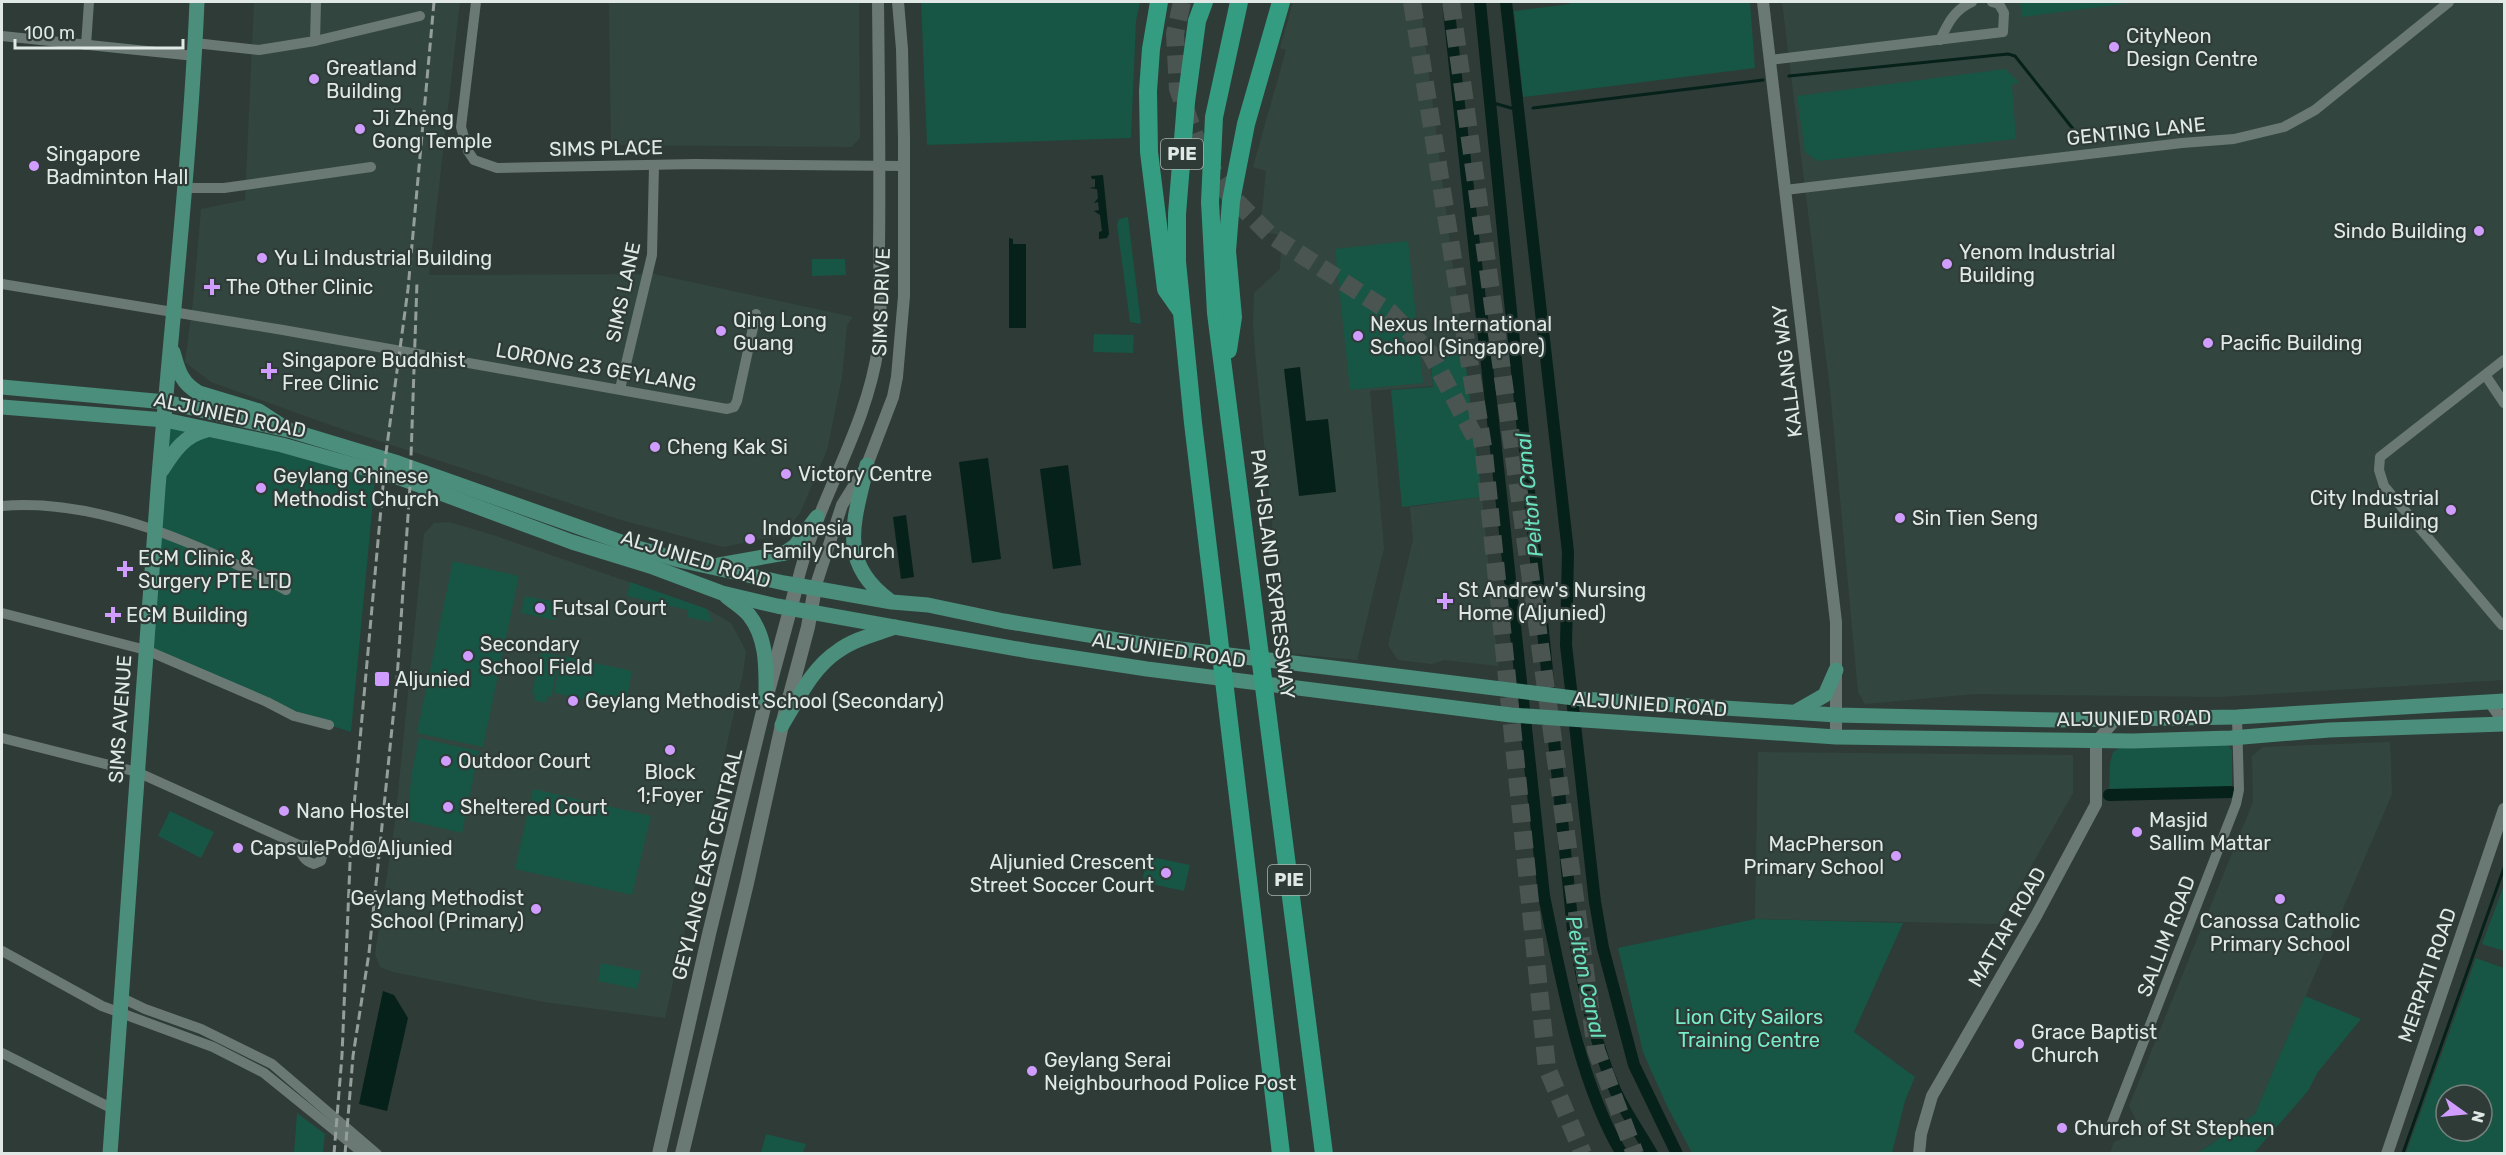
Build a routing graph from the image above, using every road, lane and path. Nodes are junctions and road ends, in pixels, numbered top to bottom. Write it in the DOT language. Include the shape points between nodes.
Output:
graph roads {
  1 [pos="89,2"];
  2 [pos="197,2"];
  3 [pos="316,2"];
  4 [pos="476,2"];
  5 [pos="878,2"];
  6 [pos="898,2"];
  7 [pos="1159,2"];
  8 [pos="1204,2"];
  9 [pos="1239,2"];
  10 [pos="1763,2"];
  11 [pos="1972,2"];
  12 [pos="1992,2"];
  13 [pos="2449,2"];
  14 [pos="1279,7"];
  15 [pos="420,16"];
  16 [pos="2,36"];
  17 [pos="1940,40"];
  18 [pos="315,41"];
  19 [pos="86,45"];
  20 [pos="195,49"];
  21 [pos="1771,64"];
  22 [pos="654,166"];
  23 [pos="880,166"];
  24 [pos="903,166"];
  25 [pos="371,167"];
  26 [pos="184,188"];
  27 [pos="1785,190"];
  28 [pos="2,284"];
  29 [pos="1223,305"];
  30 [pos="1180,309"];
  31 [pos="172,312"];
  32 [pos="756,314"];
  33 [pos="170,341"];
  34 [pos="2505,360"];
  35 [pos="2486,376"];
  36 [pos="2,387"];
  37 [pos="620,389"];
  38 [pos="166,402"];
  39 [pos="2505,403"];
  40 [pos="2,406"];
  41 [pos="165,420"];
  42 [pos="209,429"];
  43 [pos="292,432"];
  44 [pos="867,465"];
  45 [pos="159,475"];
  46 [pos="2,506"];
  47 [pos="817,517"];
  48 [pos="155,531"];
  49 [pos="708,566"];
  50 [pos="797,584"];
  51 [pos="815,588"];
  52 [pos="286,590"];
  53 [pos="722,593"];
  54 [pos="892,602"];
  55 [pos="790,608"];
  56 [pos="811,611"];
  57 [pos="2,613"];
  58 [pos="2502,626"];
  59 [pos="894,627"];
  60 [pos="146,650"];
  61 [pos="1836,670"];
  62 [pos="766,699"];
  63 [pos="2497,702"];
  64 [pos="1794,712"];
  65 [pos="1836,715"];
  66 [pos="2237,717"];
  67 [pos="2116,719"];
  68 [pos="2505,723"];
  69 [pos="329,725"];
  70 [pos="782,725"];
  71 [pos="1836,737"];
  72 [pos="2238,737"];
  73 [pos="2,738"];
  74 [pos="2096,742"];
  75 [pos="137,772"];
  76 [pos="2505,809"];
  77 [pos="299,845"];
  78 [pos="2,951"];
  79 [pos="120,997"];
  80 [pos="119,1013"];
  81 [pos="2,1053"];
  82 [pos="113,1109"];
  83 [pos="2110,1128"];
  84 [pos="110,1154"];
  85 [pos="364,1154"];
  86 [pos="377,1154"];
  87 [pos="659,1154"];
  88 [pos="682,1154"];
  89 [pos="1281,1154"];
  90 [pos="1324,1154"];
  91 [pos="1919,1154"];
  92 [pos="2387,1154"];
  1 -- 19 [label="street"];
  2 -- 20 [label="main road, SIMS AVENUE"];
  3 -- 18 [label="street"];
  4 -- 22 [label="street, SIMS PLACE" via="461,127 474,160 497,168"];
  5 -- 23 [label="street, SIMS DRIVE"];
  6 -- 24 [label="street, SIMS DRIVE"];
  7 -- 30 [label="highway" via="1148,91 1149,152 1166,289"];
  8 -- 30 [label="highway, PIE" via="1197,21 1186,102 1179,191"];
  9 -- 29 [label="highway, PIE" via="1214,117 1210,202"];
  10 -- 21 [label="street, KALLANG WAY"];
  11 -- 17 [label="street" via="1954,14"];
  12 -- 17 [label="street" via="1999,4 2004,13 2003,32"];
  13 -- 27 [label="street, GENTING LANE" via="2315,110 2284,127 2234,139"];
  14 -- 29 [label="highway" via="1246,124 1231,201"];
  15 -- 18 [label="street"];
  16 -- 19 [label="street"];
  17 -- 21 [label="street"];
  18 -- 20 [label="street" via="259,50"];
  19 -- 20 [label="street"];
  20 -- 26 [label="main road, SIMS AVENUE"];
  21 -- 27 [label="street, KALLANG WAY"];
  22 -- 23 [label="street, SIMS PLACE"];
  22 -- 37 [label="street, SIMS LANE" via="652,255"];
  23 -- 24 [label="street, SIMS PLACE"];
  23 -- 47 [label="street, SIMS DRIVE" via="878,347 852,441"];
  24 -- 44 [label="street, SIMS DRIVE" via="904,296 897,377"];
  25 -- 26 [label="street" via="224,188"];
  26 -- 31 [label="main road, SIMS AVENUE"];
  27 -- 61 [label="street, KALLANG WAY" via="1836,622"];
  28 -- 31 [label="street, LORONG 23 GEYLANG"];
  29 -- 90 [label="highway, PAN-ISLAND EXPRESSWAY / PIE" via="1233,317 1225,368"];
  30 -- 89 [label="highway, PIE"];
  31 -- 33 [label="main road, SIMS AVENUE"];
  31 -- 37 [label="street, LORONG 23 GEYLANG"];
  32 -- 37 [label="street, LORONG 23 GEYLANG" via="734,407 727,409"];
  33 -- 38 [label="main road, SIMS AVENUE"];
  33 -- 43 [label="main road" via="178,371 190,388 259,411"];
  34 -- 35 [label="street"];
  35 -- 39 [label="street"];
  35 -- 58 [label="street" via="2380,457 2379,470 2384,486"];
  36 -- 38 [label="main road, ALJUNIED ROAD"];
  38 -- 41 [label="main road, SIMS AVENUE"];
  38 -- 43 [label="main road, ALJUNIED ROAD"];
  40 -- 41 [label="main road, ALJUNIED ROAD"];
  41 -- 42 [label="main road, ALJUNIED ROAD"];
  41 -- 45 [label="main road, SIMS AVENUE"];
  42 -- 45 [label="main road" via="186,439"];
  42 -- 53 [label="main road, ALJUNIED ROAD" via="392,475"];
  43 -- 49 [label="main road, ALJUNIED ROAD" via="398,463 641,549"];
  44 -- 51 [label="street, SIMS DRIVE" via="842,505"];
  44 -- 54 [label="main road" via="852,530 855,552 867,581"];
  45 -- 48 [label="main road, SIMS AVENUE"];
  46 -- 48 [label="street" via="64,508"];
  47 -- 49 [label="main road" via="785,553"];
  47 -- 50 [label="street, SIMS DRIVE"];
  48 -- 52 [label="street"];
  48 -- 60 [label="main road, SIMS AVENUE"];
  49 -- 50 [label="main road, ALJUNIED ROAD"];
  50 -- 51 [label="main road, ALJUNIED ROAD"];
  50 -- 55 [label="main road, GEYLANG EAST CENTRAL"];
  51 -- 54 [label="main road, ALJUNIED ROAD"];
  51 -- 56 [label="main road, GEYLANG EAST CENTRAL"];
  53 -- 55 [label="main road, ALJUNIED ROAD"];
  53 -- 62 [label="main road" via="749,615 760,636 766,657"];
  54 -- 64 [label="main road, ALJUNIED ROAD" via="928,604 1148,645 1514,692"];
  55 -- 56 [label="main road, ALJUNIED ROAD"];
  55 -- 62 [label="main road, GEYLANG EAST CENTRAL"];
  56 -- 59 [label="main road, ALJUNIED ROAD"];
  56 -- 70 [label="main road, GEYLANG EAST CENTRAL"];
  57 -- 60 [label="street"];
  59 -- 70 [label="main road" via="839,650 823,663"];
  59 -- 71 [label="main road, ALJUNIED ROAD" via="1146,669 1511,715"];
  60 -- 69 [label="street" via="294,716"];
  60 -- 75 [label="main road, SIMS AVENUE"];
  61 -- 64 [label="main road" via="1825,695"];
  61 -- 65 [label="street, KALLANG WAY"];
  62 -- 87 [label="main road, GEYLANG EAST CENTRAL"];
  63 -- 66 [label="main road, ALJUNIED ROAD"];
  63 -- 68 [label="street"];
  64 -- 65 [label="main road, ALJUNIED ROAD"];
  65 -- 67 [label="main road, ALJUNIED ROAD"];
  65 -- 71 [label="street, KALLANG WAY"];
  66 -- 67 [label="main road, ALJUNIED ROAD"];
  66 -- 72 [label="street, SALLIM ROAD"];
  67 -- 74 [label="street"];
  68 -- 72 [label="main road, ALJUNIED ROAD"];
  70 -- 88 [label="main road, GEYLANG EAST CENTRAL"];
  71 -- 74 [label="main road, ALJUNIED ROAD"];
  72 -- 74 [label="main road, ALJUNIED ROAD"];
  72 -- 83 [label="street, SALLIM ROAD" via="2236,804"];
  73 -- 75 [label="street"];
  74 -- 91 [label="street, MATTAR ROAD" via="2096,804 1932,1096"];
  75 -- 77 [label="street"];
  75 -- 79 [label="main road, SIMS AVENUE"];
  76 -- 92 [label="street, MERPATI ROAD"];
  78 -- 80 [label="street"];
  79 -- 80 [label="main road, SIMS AVENUE"];
  79 -- 86 [label="street" via="201,1029 272,1064"];
  80 -- 82 [label="main road, SIMS AVENUE"];
  80 -- 85 [label="street" via="186,1036 264,1073"];
  81 -- 82 [label="street"];
  82 -- 84 [label="main road, SIMS AVENUE"];
}
